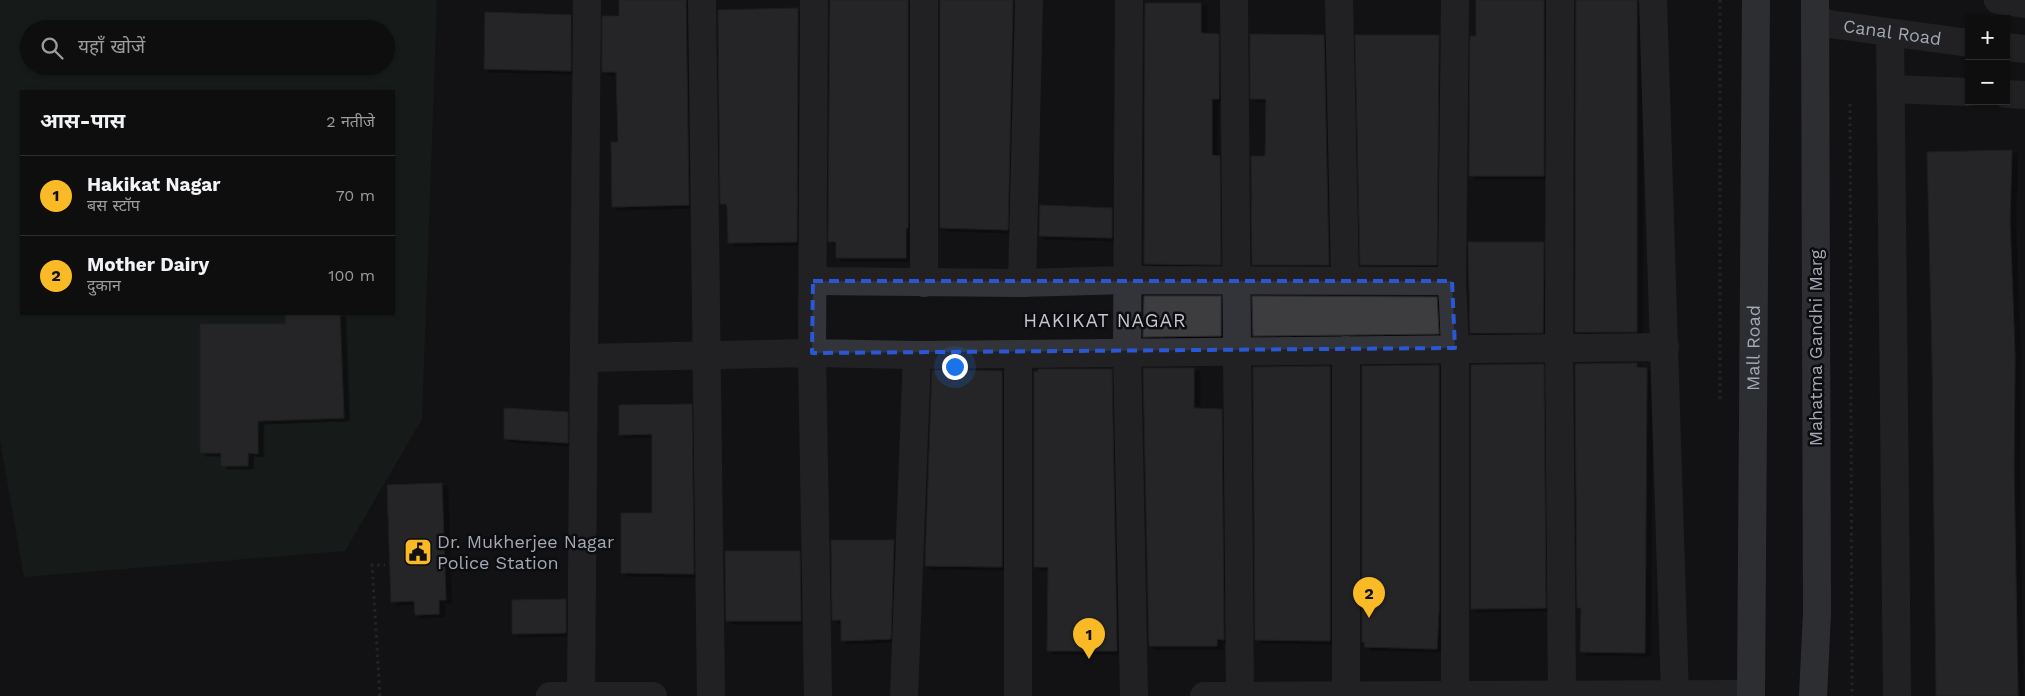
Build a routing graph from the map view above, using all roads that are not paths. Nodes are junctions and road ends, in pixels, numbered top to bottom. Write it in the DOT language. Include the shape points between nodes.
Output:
graph roads {
  1 [pos="587,0"];
  2 [pos="702,0"];
  3 [pos="814,0"];
  4 [pos="924,0"];
  5 [pos="1029,0"];
  6 [pos="1129,0"];
  7 [pos="1234,0"];
  8 [pos="1339,0"];
  9 [pos="1455,0"];
  10 [pos="1560,0"];
  11 [pos="1653,0"];
  12 [pos="1756,0"];
  13 [pos="1998,0"];
  14 [pos="2025,4"];
  15 [pos="1815,11"];
  16 [pos="1890,33"];
  17 [pos="1965,42"];
  18 [pos="2010,47"];
  19 [pos="2025,49"];
  20 [pos="1891,89"];
  21 [pos="1965,92"];
  22 [pos="2010,94"];
  23 [pos="2025,95"];
  24 [pos="1126,280"];
  25 [pos="1236,280"];
  26 [pos="1344,280"];
  27 [pos="813,281"];
  28 [pos="1452,281"];
  29 [pos="924,282"];
  30 [pos="1022,283"];
  31 [pos="1665,347"];
  32 [pos="1455,348"];
  33 [pos="1559,348"];
  34 [pos="1346,350"];
  35 [pos="1237,351"];
  36 [pos="812,353"];
  37 [pos="1127,353"];
  38 [pos="1018,354"];
  39 [pos="708,355"];
  40 [pos="917,355"];
  41 [pos="586,358"];
  42 [pos="1346,694"];
  43 [pos="1455,694"];
  44 [pos="1562,694"];
  45 [pos="1675,694"];
  46 [pos="1751,695"];
  47 [pos="550,696"];
  48 [pos="581,696"];
  49 [pos="653,696"];
  50 [pos="711,696"];
  51 [pos="818,696"];
  52 [pos="904,696"];
  53 [pos="1018,696"];
  54 [pos="1134,696"];
  55 [pos="1204,696"];
  56 [pos="1240,696"];
  57 [pos="1814,696"];
  58 [pos="1897,696"];
  1 -- 41 [label="street"];
  2 -- 39 [label="street"];
  3 -- 27 [label="street"];
  4 -- 29 [label="street"];
  5 -- 30 [label="street"];
  6 -- 24 [label="street"];
  7 -- 25 [label="street"];
  8 -- 26 [label="street"];
  9 -- 28 [label="street"];
  10 -- 33 [label="street"];
  11 -- 31 [label="street"];
  12 -- 46 [label="main road, Mall Road"];
  13 -- 14 [label="street"];
  15 -- 16 [label="street, Canal Road"];
  15 -- 57 [label="main road, Mahatma Gandhi Marg" via="1817,612"];
  16 -- 17 [label="street, Canal Road"];
  16 -- 20 [label="street"];
  18 -- 19 [label="street"];
  20 -- 21 [label="street"];
  20 -- 58 [label="street"];
  22 -- 23 [label="street"];
  24 -- 25 [label="street"];
  24 -- 30 [label="street"];
  24 -- 37 [label="street"];
  25 -- 26 [label="street"];
  25 -- 35 [label="street"];
  26 -- 28 [label="street"];
  27 -- 29 [label="street"];
  27 -- 36 [label="street"];
  28 -- 32 [label="street"];
  29 -- 30 [label="street"];
  31 -- 33 [label="street"];
  31 -- 45 [label="street"];
  32 -- 33 [label="street"];
  32 -- 34 [label="street"];
  32 -- 43 [label="street"];
  33 -- 44 [label="street"];
  34 -- 35 [label="street"];
  34 -- 42 [label="street"];
  35 -- 37 [label="street"];
  35 -- 56 [label="street"];
  36 -- 39 [label="street"];
  36 -- 40 [label="street"];
  36 -- 51 [label="street"];
  37 -- 38 [label="street"];
  37 -- 54 [label="street"];
  38 -- 40 [label="street"];
  38 -- 53 [label="street"];
  39 -- 41 [label="street"];
  39 -- 50 [label="street"];
  40 -- 52 [label="street"];
  41 -- 48 [label="street"];
  42 -- 43 [label="street"];
  42 -- 56 [label="street"];
  43 -- 44 [label="street"];
  44 -- 45 [label="street"];
  45 -- 46 [label="street"];
  47 -- 48 [label="street"];
  48 -- 49 [label="street"];
  55 -- 56 [label="street"];
}
